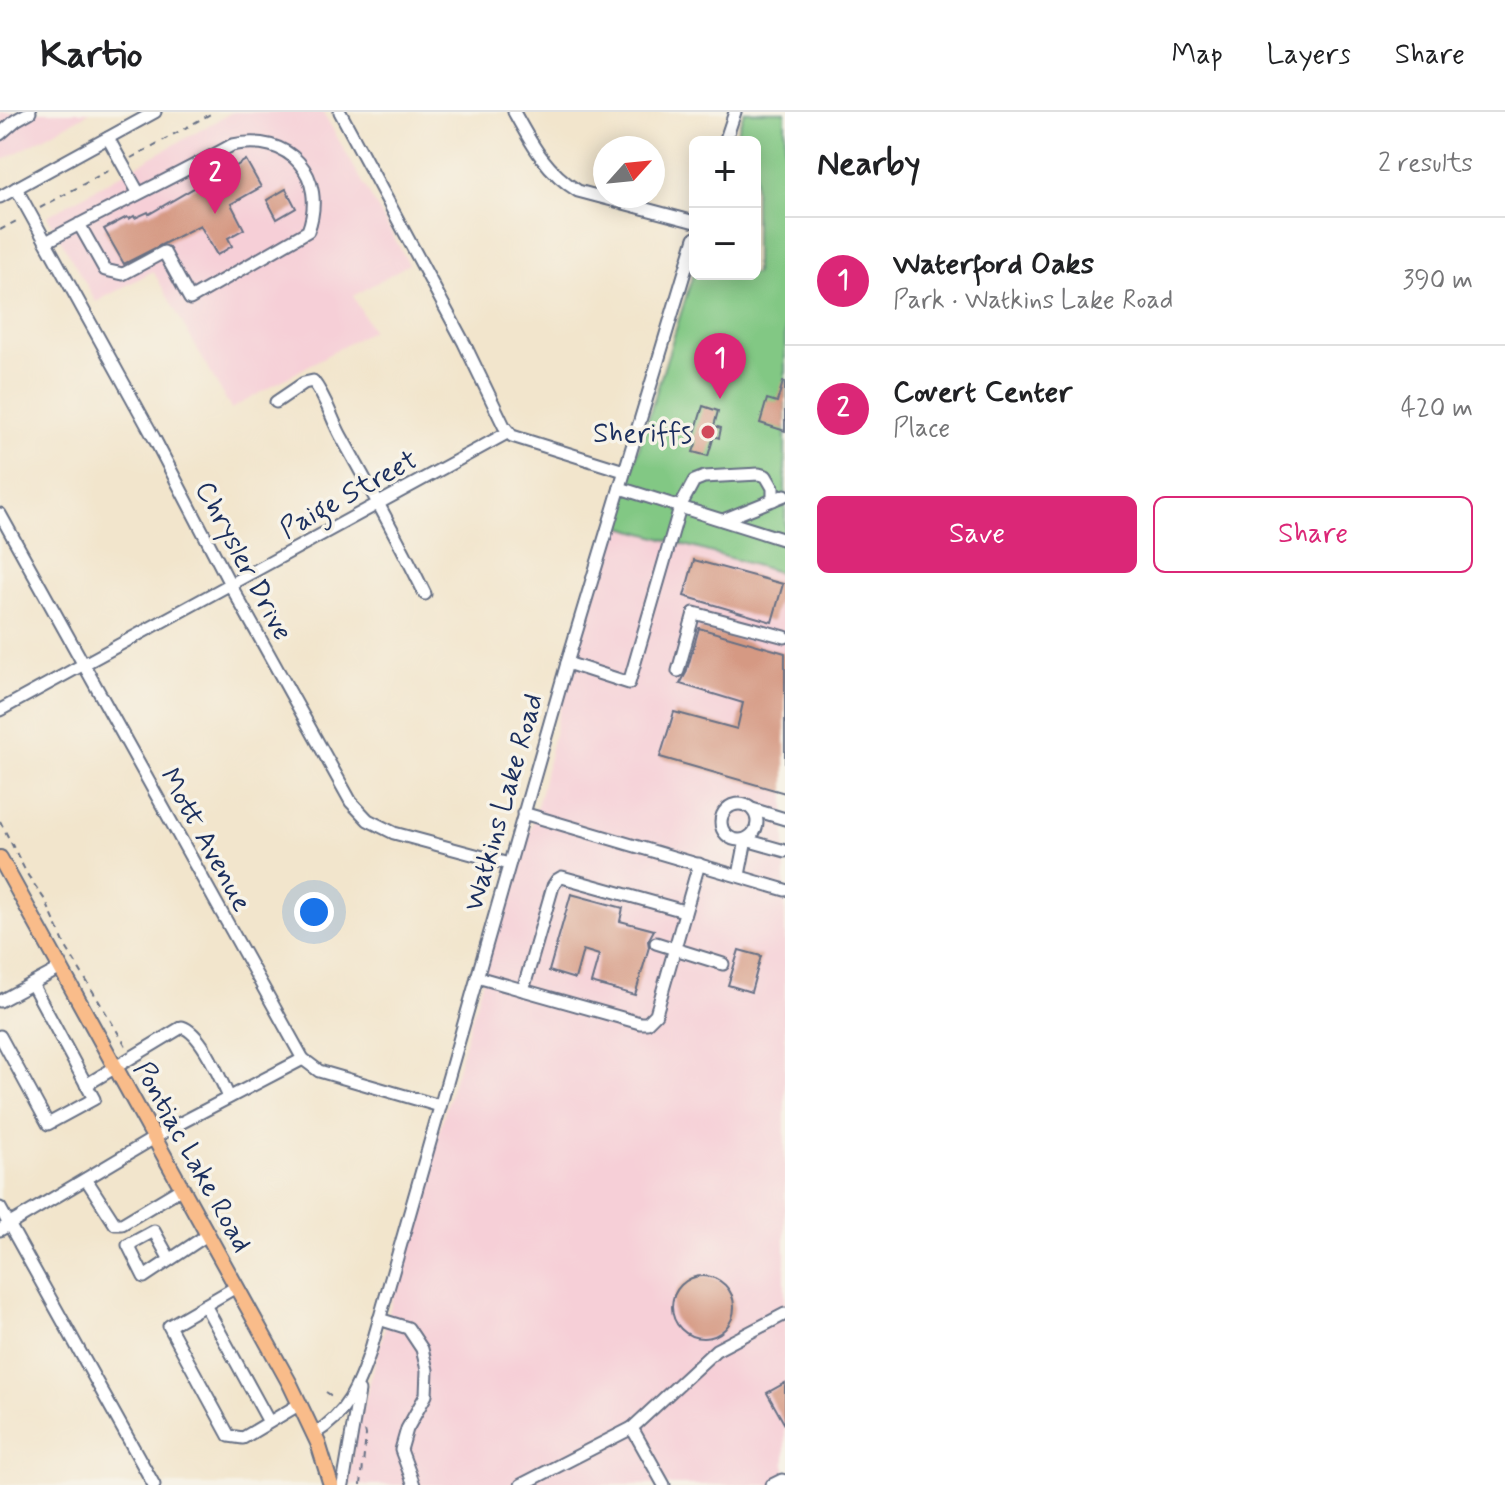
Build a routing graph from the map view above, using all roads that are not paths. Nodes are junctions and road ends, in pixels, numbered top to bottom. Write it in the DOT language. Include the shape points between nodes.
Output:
graph roads {
  1 [pos="30,112"];
  2 [pos="155,112"];
  3 [pos="340,112"];
  4 [pos="514,112"];
  5 [pos="735,112"];
  6 [pos="16,116"];
  7 [pos="0,134"];
  8 [pos="727,136"];
  9 [pos="108,138"];
  10 [pos="16,188"];
  11 [pos="138,192"];
  12 [pos="0,197"];
  13 [pos="689,220"];
  14 [pos="79,224"];
  15 [pos="46,242"];
  16 [pos="689,258"];
  17 [pos="276,402"];
  18 [pos="509,432"];
  19 [pos="624,471"];
  20 [pos="620,488"];
  21 [pos="785,495"];
  22 [pos="773,500"];
  23 [pos="377,502"];
  24 [pos="680,507"];
  25 [pos="0,514"];
  26 [pos="722,520"];
  27 [pos="785,540"];
  28 [pos="231,586"];
  29 [pos="425,594"];
  30 [pos="785,637"];
  31 [pos="567,663"];
  32 [pos="84,665"];
  33 [pos="678,671"];
  34 [pos="0,710"];
  35 [pos="752,809"];
  36 [pos="523,813"];
  37 [pos="785,819"];
  38 [pos="746,840"];
  39 [pos="785,851"];
  40 [pos="0,858"];
  41 [pos="509,864"];
  42 [pos="699,864"];
  43 [pos="739,875"];
  44 [pos="6,883"];
  45 [pos="785,890"];
  46 [pos="684,911"];
  47 [pos="656,943"];
  48 [pos="674,949"];
  49 [pos="723,964"];
  50 [pos="61,968"];
  51 [pos="477,977"];
  52 [pos="32,984"];
  53 [pos="523,990"];
  54 [pos="0,1001"];
  55 [pos="0,1036"];
  56 [pos="303,1059"];
  57 [pos="116,1068"];
  58 [pos="86,1085"];
  59 [pos="229,1097"];
  60 [pos="440,1106"];
  61 [pos="154,1138"];
  62 [pos="86,1179"];
  63 [pos="182,1188"];
  64 [pos="0,1208"];
  65 [pos="4,1228"];
  66 [pos="207,1235"];
  67 [pos="169,1258"];
  68 [pos="236,1287"];
  69 [pos="205,1305"];
  70 [pos="785,1314"];
  71 [pos="379,1319"];
  72 [pos="360,1381"];
  73 [pos="300,1404"];
  74 [pos="269,1422"];
  75 [pos="632,1428"];
  76 [pos="314,1434"];
  77 [pos="785,1481"];
  78 [pos="154,1485"];
  79 [pos="331,1485"];
  80 [pos="343,1485"];
  81 [pos="414,1485"];
  82 [pos="521,1485"];
  83 [pos="664,1485"];
  84 [pos="772,1485"];
  1 -- 6 [label="street"];
  2 -- 9 [label="street"];
  3 -- 18 [label="street"];
  4 -- 13 [label="street" via="546,166 565,183"];
  5 -- 8 [label="street"];
  6 -- 7 [label="street"];
  9 -- 10 [label="street"];
  9 -- 11 [label="street"];
  10 -- 12 [label="street"];
  10 -- 15 [label="street, Chrysler Drive"];
  11 -- 14 [label="street"];
  11 -- 14 [label="street" via="245,142 293,156 305,169 314,202 308,231 190,299 164,252 123,274 105,270"];
  14 -- 15 [label="street"];
  15 -- 28 [label="street, Chrysler Drive"];
  16 -- 19 [label="street, Watkins Lake Road"];
  17 -- 23 [label="street" via="313,381"];
  18 -- 19 [label="street"];
  18 -- 23 [label="street, Paige Street"];
  19 -- 20 [label="street, Watkins Lake Road"];
  20 -- 24 [label="street"];
  20 -- 31 [label="street, Watkins Lake Road"];
  21 -- 22 [label="street"];
  22 -- 24 [label="street" via="766,476 704,477 694,481"];
  22 -- 26 [label="street"];
  23 -- 28 [label="street, Paige Street"];
  23 -- 29 [label="street"];
  24 -- 26 [label="street"];
  24 -- 31 [label="street" via="629,683"];
  25 -- 32 [label="street, Mott Avenue"];
  26 -- 27 [label="street"];
  28 -- 32 [label="street, Paige Street"];
  28 -- 41 [label="street, Chrysler Drive" via="351,802 368,820 394,833"];
  30 -- 33 [label="street" via="694,613"];
  31 -- 36 [label="street, Watkins Lake Road"];
  32 -- 34 [label="street, Paige Street"];
  32 -- 56 [label="street, Mott Avenue"];
  35 -- 37 [label="street"];
  35 -- 38 [label="street" via="757,826"];
  35 -- 38 [label="street" via="735,805 722,822 729,837"];
  36 -- 41 [label="street, Watkins Lake Road"];
  36 -- 42 [label="street"];
  38 -- 39 [label="street"];
  38 -- 43 [label="street"];
  40 -- 44 [label="main road, Pontiac Lake Road"];
  41 -- 51 [label="street, Watkins Lake Road"];
  42 -- 43 [label="street"];
  42 -- 46 [label="street"];
  43 -- 45 [label="street"];
  44 -- 50 [label="main road, Pontiac Lake Road"];
  46 -- 48 [label="street"];
  46 -- 53 [label="street" via="562,877 553,886"];
  47 -- 48 [label="street"];
  48 -- 49 [label="street"];
  48 -- 53 [label="street" via="656,1014 647,1023"];
  50 -- 52 [label="street"];
  50 -- 57 [label="main road, Pontiac Lake Road"];
  51 -- 53 [label="street"];
  51 -- 60 [label="street, Watkins Lake Road"];
  52 -- 54 [label="street"];
  52 -- 58 [label="street"];
  55 -- 58 [label="street" via="48,1124 94,1099"];
  56 -- 59 [label="street"];
  56 -- 60 [label="street" via="317,1070"];
  57 -- 58 [label="street"];
  57 -- 59 [label="street" via="187,1027 198,1037"];
  57 -- 61 [label="main road, Pontiac Lake Road"];
  59 -- 61 [label="street"];
  60 -- 71 [label="street, Watkins Lake Road"];
  61 -- 62 [label="street"];
  61 -- 63 [label="main road, Pontiac Lake Road"];
  62 -- 63 [label="street" via="115,1224"];
  62 -- 65 [label="street"];
  63 -- 66 [label="main road, Pontiac Lake Road"];
  64 -- 65 [label="street"];
  65 -- 78 [label="street"];
  66 -- 67 [label="street"];
  66 -- 68 [label="main road, Pontiac Lake Road"];
  68 -- 69 [label="street"];
  68 -- 73 [label="main road, Pontiac Lake Road"];
  69 -- 74 [label="street"];
  69 -- 74 [label="street" via="169,1326 229,1436 243,1438"];
  70 -- 75 [label="street" via="716,1350"];
  71 -- 72 [label="street, Watkins Lake Road"];
  71 -- 81 [label="street" via="408,1328 425,1360 426,1395 401,1450"];
  72 -- 76 [label="street, Watkins Lake Road" via="342,1413"];
  72 -- 80 [label="street, Watkins Lake Road"];
  73 -- 74 [label="street"];
  73 -- 76 [label="main road, Pontiac Lake Road"];
  75 -- 82 [label="street"];
  75 -- 83 [label="street"];
  76 -- 79 [label="main road, Pontiac Lake Road"];
  77 -- 84 [label="street"];
}
